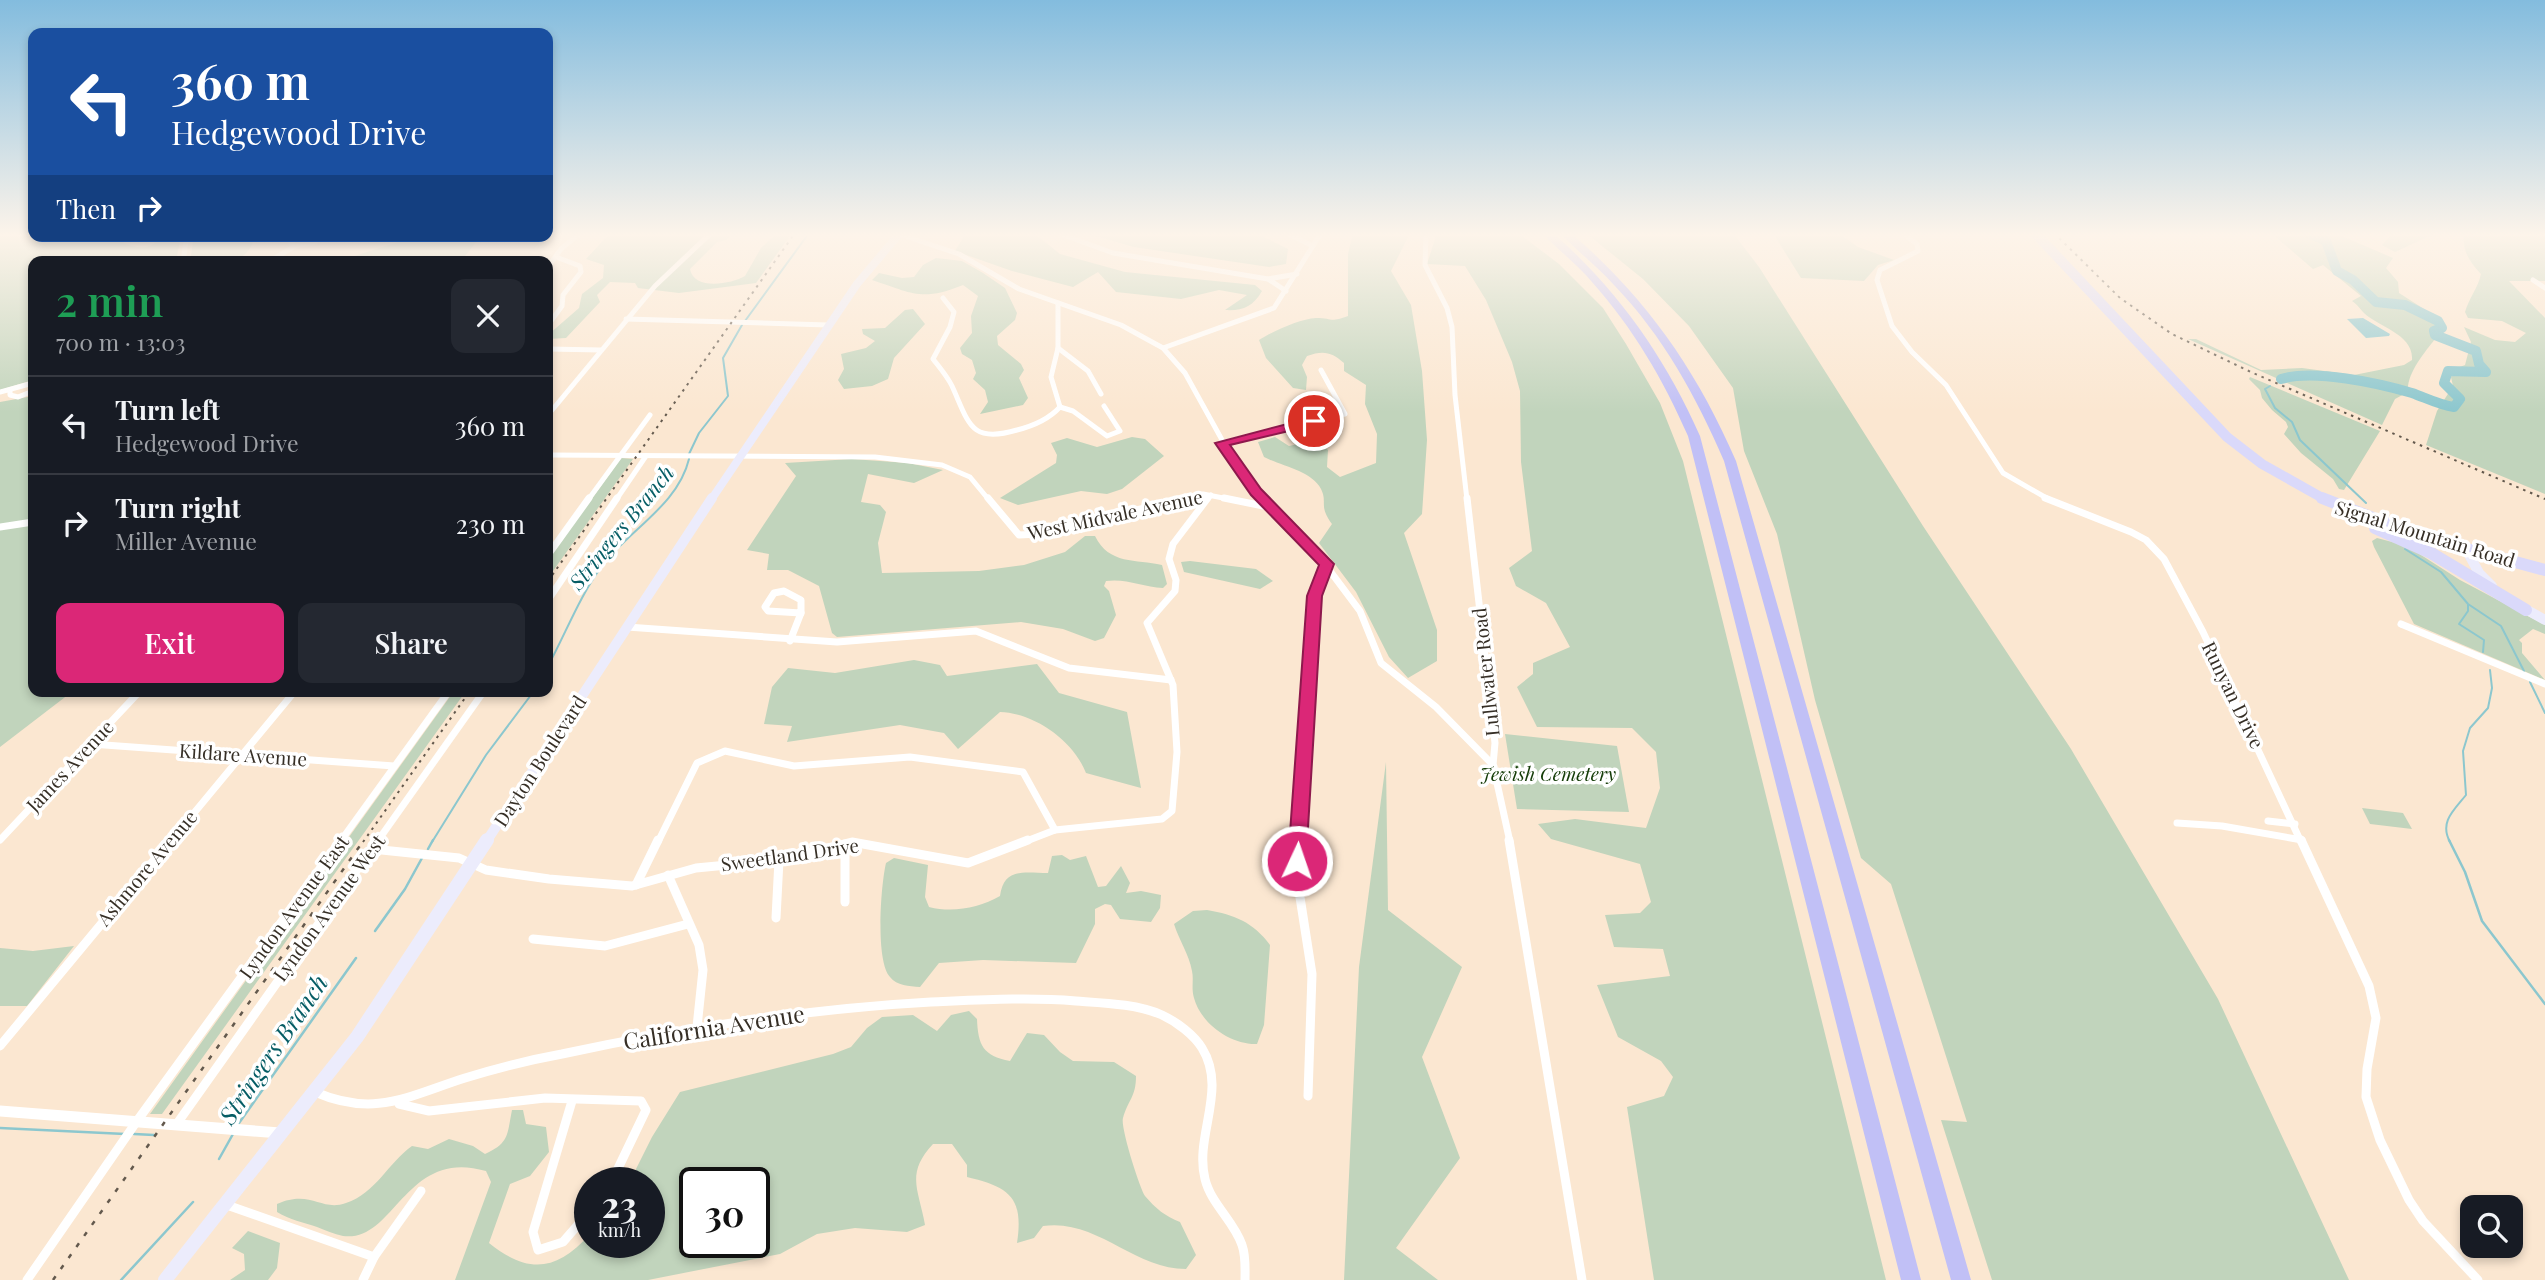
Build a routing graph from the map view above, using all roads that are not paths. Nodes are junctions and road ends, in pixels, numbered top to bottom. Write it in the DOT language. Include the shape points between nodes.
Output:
graph roads {
  1 [pos="565,293"];
  2 [pos="649,293"];
  3 [pos="851,293"];
  4 [pos="1029,293"];
  5 [pos="1285,293"];
  6 [pos="1438,293"];
  7 [pos="1607,293"];
  8 [pos="1627,293"];
  9 [pos="1881,293"];
  10 [pos="2091,293"];
  11 [pos="943,298"];
  12 [pos="1058,303"];
  13 [pos="553,318"];
  14 [pos="626,318"];
  15 [pos="828,325"];
  16 [pos="1058,348"];
  17 [pos="1163,348"];
  18 [pos="553,349"];
  19 [pos="601,350"];
  20 [pos="1321,369"];
  21 [pos="28,385"];
  22 [pos="22,387"];
  23 [pos="10,391"];
  24 [pos="28,391"];
  25 [pos="0,392"];
  26 [pos="28,392"];
  27 [pos="1101,394"];
  28 [pos="1104,406"];
  29 [pos="1060,407"];
  30 [pos="553,409"];
  31 [pos="650,415"];
  32 [pos="1221,443"];
  33 [pos="553,454"];
  34 [pos="619,456"];
  35 [pos="646,456"];
  36 [pos="739,458"];
  37 [pos="1211,495"];
  38 [pos="1269,507"];
  39 [pos="2351,513"];
  40 [pos="28,523"];
  41 [pos="0,527"];
  42 [pos="553,548"];
  43 [pos="2466,549"];
  44 [pos="1327,564"];
  45 [pos="2545,570"];
  46 [pos="553,593"];
  47 [pos="2526,610"];
  48 [pos="802,613"];
  49 [pos="2545,620"];
  50 [pos="2401,624"];
  51 [pos="626,627"];
  52 [pos="790,641"];
  53 [pos="1171,680"];
  54 [pos="2545,684"];
  55 [pos="134,697"];
  56 [pos="290,697"];
  57 [pos="445,697"];
  58 [pos="480,697"];
  59 [pos="91,744"];
  60 [pos="243,753"];
  61 [pos="1493,765"];
  62 [pos="394,766"];
  63 [pos="2268,821"];
  64 [pos="2177,823"];
  65 [pos="2294,824"];
  66 [pos="1055,830"];
  67 [pos="0,840"];
  68 [pos="2302,840"];
  69 [pos="845,844"];
  70 [pos="372,849"];
  71 [pos="779,860"];
  72 [pos="473,864"];
  73 [pos="668,875"];
  74 [pos="636,885"];
  75 [pos="845,902"];
  76 [pos="776,918"];
  77 [pos="688,924"];
  78 [pos="533,939"];
  79 [pos="697,1027"];
  80 [pos="0,1046"];
  81 [pos="314,1091"];
  82 [pos="1308,1096"];
  83 [pos="572,1101"];
  84 [pos="396,1104"];
  85 [pos="0,1111"];
  86 [pos="138,1121"];
  87 [pos="176,1125"];
  88 [pos="280,1133"];
  89 [pos="619,1167"];
  90 [pos="421,1191"];
  91 [pos="224,1204"];
  92 [pos="574,1232"];
  93 [pos="373,1257"];
  94 [pos="27,1280"];
  95 [pos="165,1280"];
  96 [pos="363,1280"];
  97 [pos="1245,1280"];
  98 [pos="1582,1280"];
  99 [pos="1911,1280"];
  100 [pos="1961,1280"];
  101 [pos="2478,1280"];
  1 -- 13 [label="street"];
  2 -- 14 [label="street"];
  3 -- 15 [label="main road, Dayton Boulevard"];
  4 -- 12 [label="street"];
  5 -- 17 [label="street" via="1267,312"];
  6 -- 61 [label="street, Lullwater Road" via="1447,308 1457,376 1455,395 1495,743"];
  7 -- 99 [label="highway" via="1669,380 1694,436"];
  8 -- 100 [label="highway" via="1665,336 1697,387 1730,461"];
  9 -- 65 [label="street, Runyan Drive" via="1892,326 1946,385 1994,462 2011,480 2131,532 2164,559"];
  10 -- 39 [label="main road, Signal Mountain Road" via="2248,455 2301,490"];
  11 -- 29 [label="street" via="954,312 933,359 951,383 972,431 997,436 1045,420"];
  12 -- 16 [label="street"];
  12 -- 17 [label="street" via="1121,325"];
  14 -- 15 [label="street"];
  14 -- 19 [label="street"];
  15 -- 36 [label="main road, Dayton Boulevard"];
  16 -- 27 [label="street" via="1088,371"];
  16 -- 29 [label="street" via="1051,377"];
  17 -- 32 [label="street" via="1185,373"];
  18 -- 19 [label="street"];
  19 -- 30 [label="street"];
  20 -- 32 [label="street" via="1345,414"];
  21 -- 22 [label="street"];
  22 -- 23 [label="street"];
  22 -- 24 [label="street"];
  23 -- 25 [label="street"];
  23 -- 26 [label="street" via="15,397"];
  28 -- 29 [label="street" via="1120,431 1107,436"];
  31 -- 34 [label="street"];
  32 -- 38 [label="street"];
  33 -- 34 [label="street"];
  34 -- 35 [label="street"];
  34 -- 42 [label="street"];
  35 -- 36 [label="street"];
  35 -- 46 [label="street"];
  36 -- 37 [label="street, West Midvale Avenue" via="875,457 942,465 970,477 1019,535"];
  36 -- 51 [label="main road, Dayton Boulevard"];
  37 -- 38 [label="street, West Midvale Avenue"];
  37 -- 53 [label="street, Sweetland Drive" via="1174,544 1169,559 1175,591 1147,623"];
  38 -- 44 [label="street"];
  39 -- 43 [label="main road, Signal Mountain Road"];
  39 -- 47 [label="main road" via="2431,553"];
  40 -- 41 [label="street"];
  43 -- 45 [label="main road, Signal Mountain Road"];
  43 -- 47 [label="main road" via="2479,573"];
  44 -- 61 [label="street" via="1360,611 1381,663 1436,707"];
  44 -- 82 [label="street" via="1314,596 1297,843 1297,878 1312,974"];
  47 -- 49 [label="main road"];
  48 -- 48 [label="street" via="801,600 784,592 774,593 765,607"];
  48 -- 52 [label="street"];
  50 -- 54 [label="street"];
  51 -- 52 [label="street"];
  51 -- 72 [label="main road, Dayton Boulevard"];
  52 -- 53 [label="street" via="862,641 976,631 1069,668"];
  53 -- 66 [label="street, Sweetland Drive" via="1177,752 1172,811 1162,818"];
  55 -- 59 [label="street, James Avenue"];
  56 -- 60 [label="street, Ashmore Avenue"];
  57 -- 62 [label="street, Lyndon Avenue East"];
  58 -- 70 [label="street, Lyndon Avenue West"];
  59 -- 60 [label="street, Kildare Avenue"];
  59 -- 67 [label="street, James Avenue"];
  60 -- 62 [label="street, Kildare Avenue"];
  60 -- 80 [label="street, Ashmore Avenue"];
  61 -- 98 [label="street, Lullwater Road" via="1507,825"];
  62 -- 86 [label="street, Lyndon Avenue East"];
  63 -- 65 [label="street"];
  64 -- 68 [label="street" via="2222,825"];
  65 -- 68 [label="street, Runyan Drive"];
  66 -- 69 [label="street, Sweetland Drive" via="968,863 865,843"];
  66 -- 74 [label="street" via="1023,772 911,757 794,766 725,751 697,763"];
  68 -- 101 [label="street, Runyan Drive" via="2369,986 2376,1018 2366,1097 2380,1140 2423,1222"];
  69 -- 71 [label="street, Sweetland Drive"];
  69 -- 75 [label="street"];
  70 -- 72 [label="street" via="459,858"];
  70 -- 87 [label="street, Lyndon Avenue West"];
  71 -- 73 [label="street, Sweetland Drive"];
  71 -- 76 [label="street"];
  72 -- 74 [label="street, Sweetland Drive" via="553,880"];
  72 -- 81 [label="main road, Dayton Boulevard" via="357,1037"];
  73 -- 74 [label="street, Sweetland Drive"];
  73 -- 77 [label="street"];
  77 -- 78 [label="street" via="605,946"];
  77 -- 79 [label="street" via="699,945 703,970"];
  79 -- 84 [label="street, California Avenue" via="515,1064"];
  79 -- 97 [label="street, California Avenue" via="846,1007 1010,998 1126,1007 1162,1015 1203,1049 1212,1071 1203,1149 1205,1179 1243,1247"];
  81 -- 84 [label="street, California Avenue" via="350,1105"];
  81 -- 88 [label="main road, Dayton Boulevard"];
  83 -- 84 [label="street" via="545,1098 429,1111"];
  83 -- 89 [label="street" via="641,1101 646,1110 642,1124"];
  83 -- 92 [label="street" via="534,1231 538,1250 555,1248"];
  85 -- 86 [label="street"];
  86 -- 87 [label="street"];
  86 -- 94 [label="street, Lyndon Avenue East"];
  87 -- 88 [label="street"];
  88 -- 91 [label="main road, Dayton Boulevard"];
  90 -- 93 [label="street"];
  91 -- 93 [label="street"];
  91 -- 95 [label="main road, Dayton Boulevard"];
  93 -- 96 [label="street"];
}
